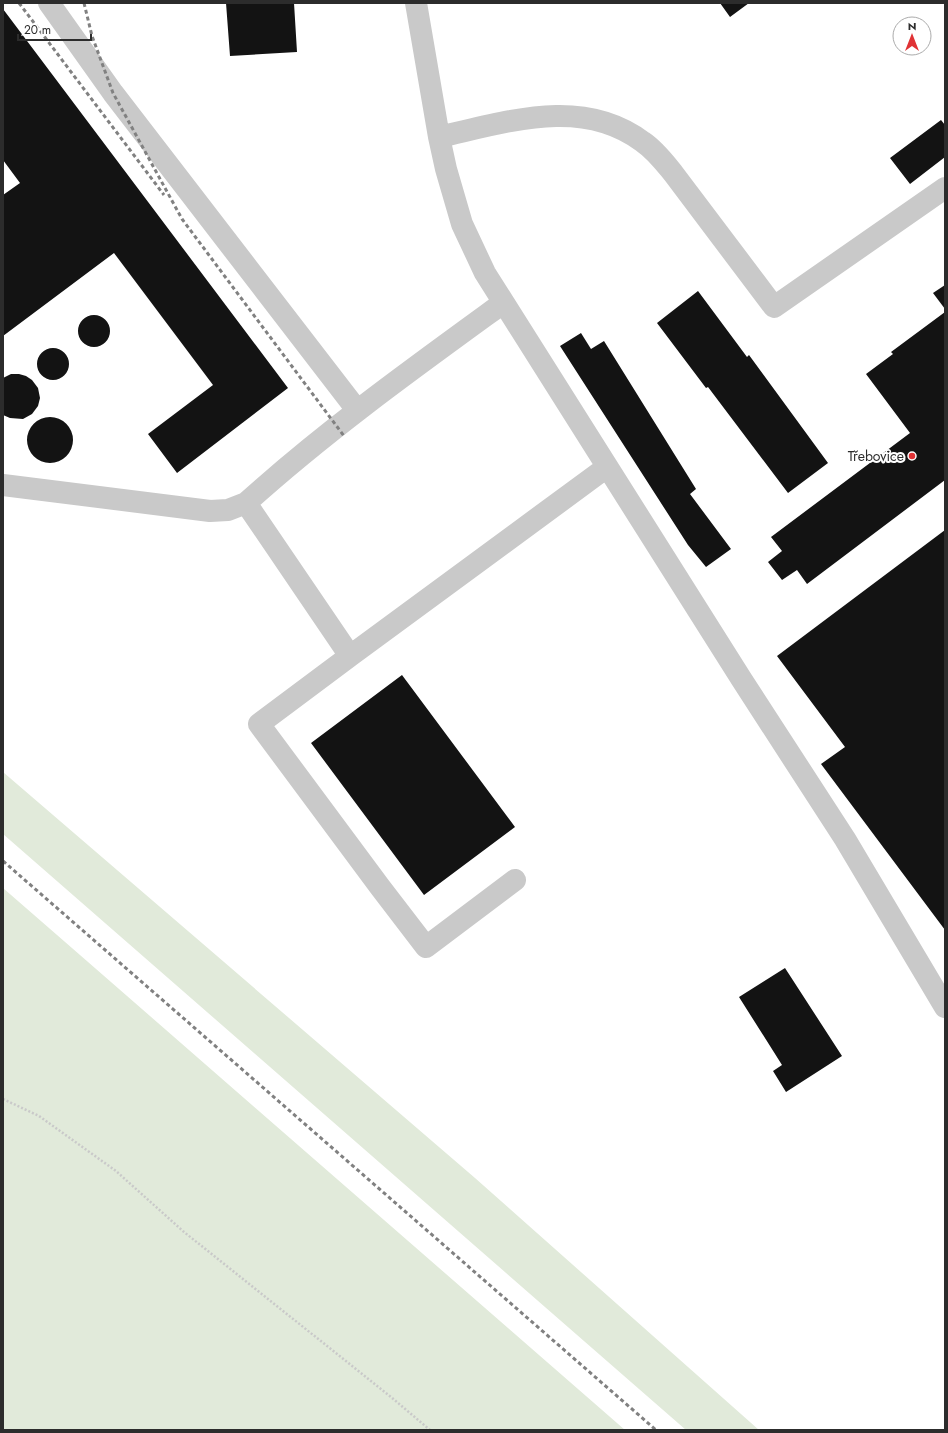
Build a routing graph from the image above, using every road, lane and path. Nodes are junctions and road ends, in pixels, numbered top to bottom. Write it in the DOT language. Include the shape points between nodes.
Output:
graph roads {
  1 [pos="48,3"];
  2 [pos="416,3"];
  3 [pos="439,137"];
  4 [pos="945,188"];
  5 [pos="503,303"];
  6 [pos="357,410"];
  7 [pos="606,467"];
  8 [pos="3,485"];
  9 [pos="246,503"];
  10 [pos="350,656"];
  11 [pos="515,880"];
  12 [pos="945,1007"];
  13 [pos="3,1099"];
  14 [pos="430,1430"];
  1 -- 6 [label="lane" via="113,93"];
  2 -- 3 [label="lane"];
  3 -- 4 [label="lane" via="508,122 566,115 586,117 617,126 645,143 659,156 774,307"];
  3 -- 5 [label="lane" via="462,224 485,273"];
  5 -- 6 [label="lane"];
  5 -- 7 [label="lane"];
  6 -- 9 [label="lane"];
  7 -- 10 [label="lane"];
  7 -- 12 [label="lane" via="845,839"];
  8 -- 9 [label="lane" via="210,511 228,510"];
  9 -- 10 [label="lane"];
  10 -- 11 [label="lane" via="259,724 426,947"];
  13 -- 14 [label="path" via="39,1116 116,1171 184,1232"];
}
